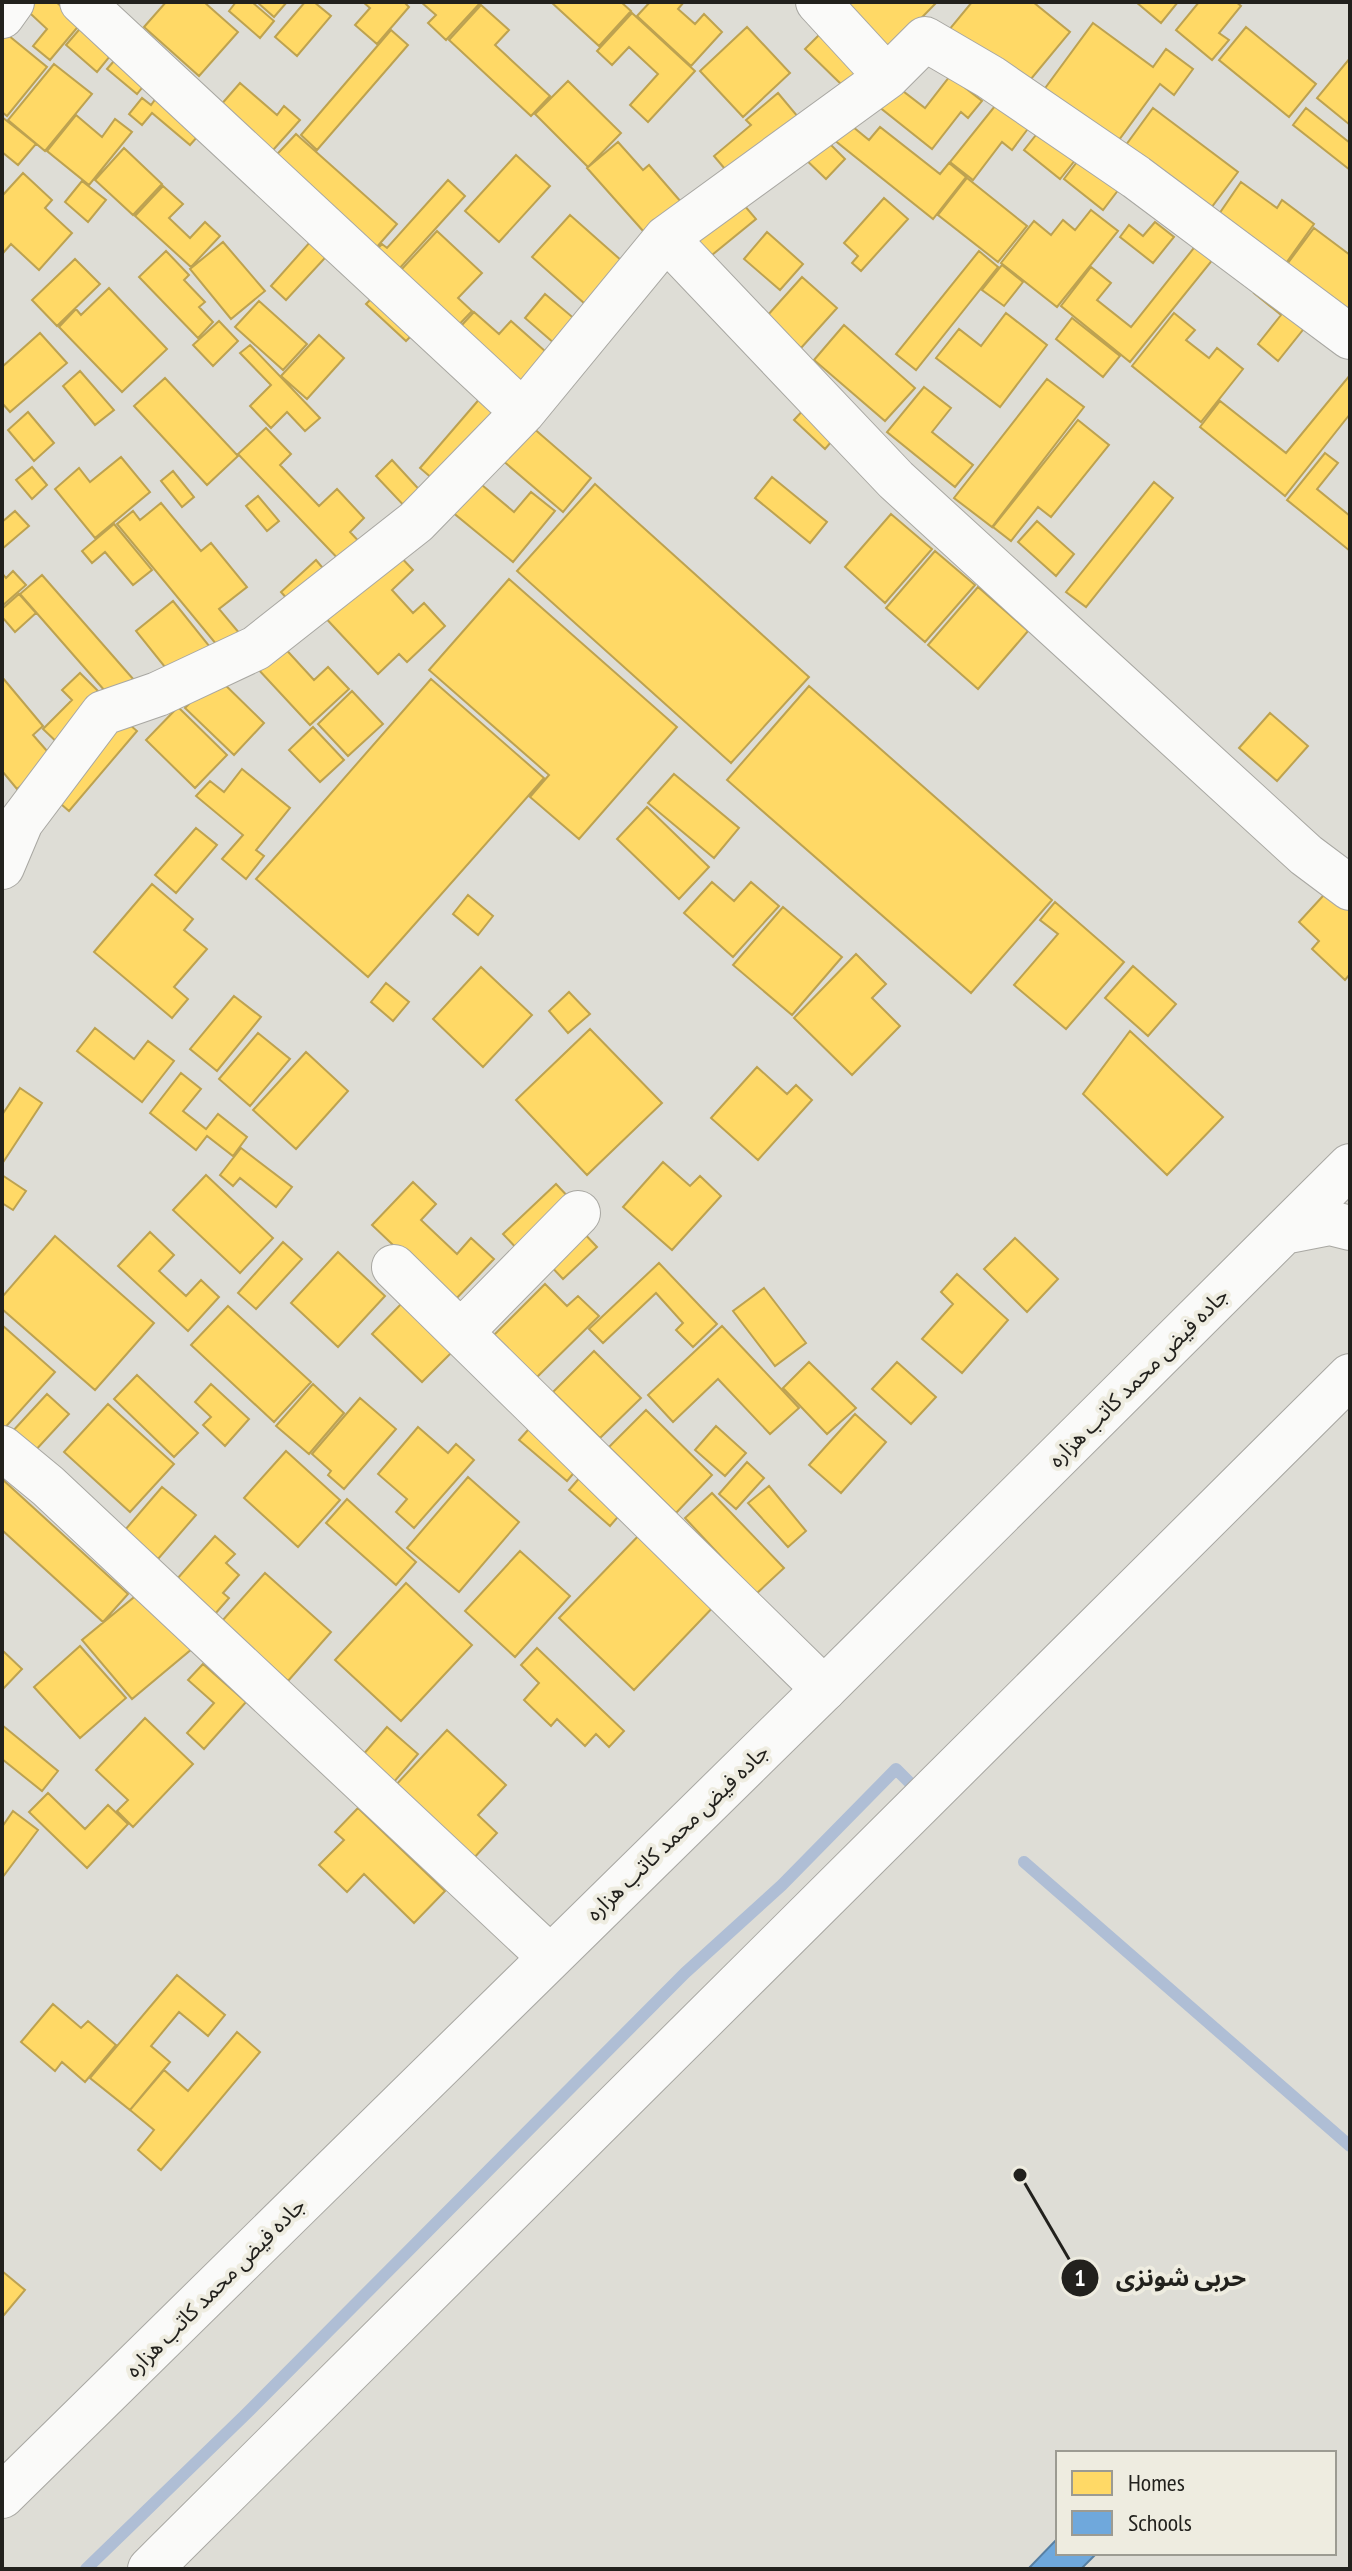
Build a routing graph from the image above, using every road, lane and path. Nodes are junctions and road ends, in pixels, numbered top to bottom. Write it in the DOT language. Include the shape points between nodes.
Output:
graph roads {
  1 [pos="12,2"];
  2 [pos="82,2"];
  3 [pos="818,2"];
  4 [pos="2,16"];
  5 [pos="887,77"];
  6 [pos="666,238"];
  7 [pos="1350,337"];
  8 [pos="523,412"];
  9 [pos="2,867"];
  10 [pos="1350,888"];
  11 [pos="1350,1166"];
  12 [pos="578,1213"];
  13 [pos="1350,1228"];
  14 [pos="1284,1232"];
  15 [pos="394,1267"];
  16 [pos="461,1332"];
  17 [pos="1350,1376"];
  18 [pos="2,1448"];
  19 [pos="824,1689"];
  20 [pos="550,1957"];
  21 [pos="2,2496"];
  22 [pos="150,2569"];
  1 -- 4 [label="street"];
  2 -- 8 [label="street"];
  3 -- 5 [label="street"];
  5 -- 6 [label="street"];
  5 -- 7 [label="street" via="925,39 1136,177"];
  6 -- 8 [label="street"];
  6 -- 10 [label="street" via="896,480 1306,855"];
  8 -- 9 [label="street" via="416,522 256,648 158,694 103,713 21,822"];
  11 -- 14 [label="street, جاده فیض محمد کاتب هزاره"];
  12 -- 16 [label="street"];
  13 -- 14 [label="street" via="1330,1223"];
  14 -- 19 [label="street, جاده فیض محمد کاتب هزاره"];
  15 -- 16 [label="street"];
  16 -- 19 [label="street"];
  17 -- 22 [label="street"];
  18 -- 20 [label="street"];
  19 -- 20 [label="street, جاده فیض محمد کاتب هزاره"];
  20 -- 21 [label="street, جاده فیض محمد کاتب هزاره"];
}
